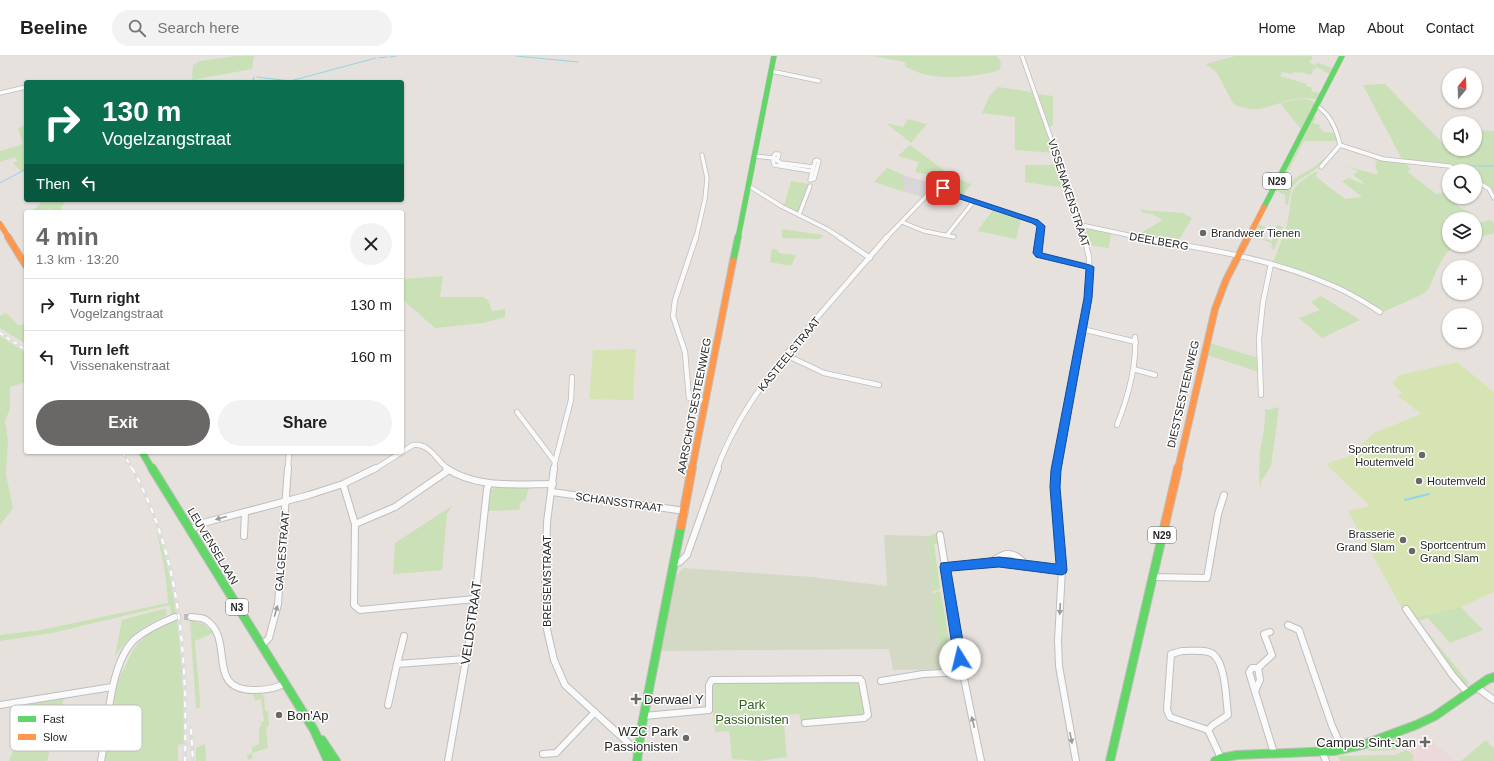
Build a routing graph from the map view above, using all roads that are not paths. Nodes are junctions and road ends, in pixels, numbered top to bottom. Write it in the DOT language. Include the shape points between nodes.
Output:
graph roads {
  1 [pos="774,56"];
  2 [pos="1022,56"];
  3 [pos="1342,56"];
  4 [pos="771,71"];
  5 [pos="819,81"];
  6 [pos="24,87"];
  7 [pos="0,93"];
  8 [pos="1317,106"];
  9 [pos="1340,145"];
  10 [pos="702,155"];
  11 [pos="755,156"];
  12 [pos="1442,165"];
  13 [pos="1320,166"];
  14 [pos="812,169"];
  15 [pos="951,174"];
  16 [pos="1482,184"];
  17 [pos="937,185"];
  18 [pos="749,186"];
  19 [pos="810,186"];
  20 [pos="1494,198"];
  21 [pos="974,201"];
  22 [pos="799,215"];
  23 [pos="902,222"];
  24 [pos="0,224"];
  25 [pos="1081,225"];
  26 [pos="947,235"];
  27 [pos="954,237"];
  28 [pos="1238,256"];
  29 [pos="870,258"];
  30 [pos="24,263"];
  31 [pos="1271,264"];
  32 [pos="1090,267"];
  33 [pos="1380,312"];
  34 [pos="1082,329"];
  35 [pos="786,355"];
  36 [pos="1132,369"];
  37 [pos="1155,375"];
  38 [pos="572,377"];
  39 [pos="879,385"];
  40 [pos="1261,395"];
  41 [pos="706,401"];
  42 [pos="517,412"];
  43 [pos="1117,425"];
  44 [pos="404,451"];
  45 [pos="143,454"];
  46 [pos="289,454"];
  47 [pos="399,454"];
  48 [pos="555,462"];
  49 [pos="449,470"];
  50 [pos="343,484"];
  51 [pos="489,484"];
  52 [pos="553,484"];
  53 [pos="552,492"];
  54 [pos="1224,495"];
  55 [pos="286,501"];
  56 [pos="685,511"];
  57 [pos="245,512"];
  58 [pos="355,524"];
  59 [pos="190,530"];
  60 [pos="940,535"];
  61 [pos="244,536"];
  62 [pos="675,563"];
  63 [pos="990,563"];
  64 [pos="1026,565"];
  65 [pos="945,567"];
  66 [pos="1062,570"];
  67 [pos="1152,577"];
  68 [pos="475,599"];
  69 [pos="1406,609"];
  70 [pos="175,617"];
  71 [pos="191,617"];
  72 [pos="1288,625"];
  73 [pos="1270,632"];
  74 [pos="404,636"];
  75 [pos="261,646"];
  76 [pos="466,659"];
  77 [pos="397,664"];
  78 [pos="1258,668"];
  79 [pos="963,672"];
  80 [pos="1494,677"];
  81 [pos="880,681"];
  82 [pos="285,684"];
  83 [pos="112,687"];
  84 [pos="1476,687"];
  85 [pos="1255,691"];
  86 [pos="1468,693"];
  87 [pos="1494,700"];
  88 [pos="0,705"];
  89 [pos="110,705"];
  90 [pos="388,705"];
  91 [pos="595,712"];
  92 [pos="644,716"];
  93 [pos="805,723"];
  94 [pos="1208,730"];
  95 [pos="1343,750"];
  96 [pos="103,751"];
  97 [pos="638,752"];
  98 [pos="1322,752"];
  99 [pos="1274,753"];
  100 [pos="543,754"];
  101 [pos="1218,759"];
  102 [pos="333,760"];
  103 [pos="981,760"];
  104 [pos="101,761"];
  105 [pos="448,761"];
  106 [pos="637,761"];
  107 [pos="1076,761"];
  108 [pos="1110,761"];
  109 [pos="1326,761"];
  1 -- 4 [label="main road, AARSCHOTSESTEENWEG"];
  2 -- 25 [label="street, VISSENAKENSTRAAT"];
  3 -- 8 [label="main road, DIESTSESTEENWEG / N29"];
  4 -- 5 [label="street"];
  4 -- 11 [label="main road, AARSCHOTSESTEENWEG"];
  6 -- 7 [label="street"];
  8 -- 9 [label="street" via="1332,123"];
  8 -- 28 [label="main road, DIESTSESTEENWEG / N29"];
  9 -- 12 [label="street" via="1383,159"];
  9 -- 13 [label="street"];
  10 -- 41 [label="street" via="707,178 705,199 696,239 675,300 673,316 686,356 689,398"];
  11 -- 14 [label="street" via="774,158 774,165"];
  11 -- 18 [label="main road, AARSCHOTSESTEENWEG"];
  15 -- 17 [label="street, KASTEELSTRAAT"];
  16 -- 20 [label="street" via="1489,189"];
  17 -- 21 [label="street"];
  17 -- 23 [label="street, KASTEELSTRAAT"];
  18 -- 22 [label="street"];
  18 -- 41 [label="main road, AARSCHOTSESTEENWEG"];
  19 -- 22 [label="street"];
  21 -- 26 [label="street"];
  21 -- 32 [label="street" via="1040,222 1037,253 1039,255"];
  22 -- 29 [label="street" via="827,229"];
  23 -- 26 [label="street" via="924,231"];
  23 -- 29 [label="street, KASTEELSTRAAT"];
  24 -- 30 [label="main road"];
  25 -- 28 [label="street, DEELBERG"];
  25 -- 32 [label="street, VISSENAKENSTRAAT"];
  26 -- 27 [label="street"];
  28 -- 31 [label="street, DEELBERG"];
  28 -- 67 [label="main road, DIESTSESTEENWEG / N29" via="1212,319"];
  29 -- 35 [label="street, KASTEELSTRAAT"];
  31 -- 33 [label="street, DEELBERG" via="1353,294"];
  31 -- 40 [label="street" via="1259,339"];
  32 -- 34 [label="street, VISSENAKENSTRAAT" via="1090,288"];
  34 -- 36 [label="street" via="1136,339"];
  34 -- 66 [label="street, VISSENAKENSTRAAT" via="1056,470 1055,487"];
  35 -- 39 [label="street" via="824,373"];
  35 -- 62 [label="street, KASTEELSTRAAT" via="759,388 729,438 687,555"];
  36 -- 37 [label="street"];
  36 -- 43 [label="street" via="1126,403"];
  38 -- 48 [label="street, BREISEMSTRAAT" via="569,410"];
  41 -- 56 [label="main road, AARSCHOTSESTEENWEG"];
  42 -- 48 [label="street"];
  44 -- 49 [label="street" via="413,445 423,444"];
  45 -- 59 [label="main road, LEUVENSELAAN / N3"];
  46 -- 55 [label="street, GALGESTRAAT"];
  47 -- 50 [label="street"];
  48 -- 52 [label="street, BREISEMSTRAAT"];
  49 -- 51 [label="street"];
  49 -- 58 [label="street" via="395,507"];
  50 -- 55 [label="street"];
  50 -- 58 [label="street"];
  51 -- 52 [label="street"];
  51 -- 68 [label="street, VELDSTRAAT"];
  52 -- 53 [label="street, BREISEMSTRAAT"];
  53 -- 56 [label="street, SCHANSSTRAAT"];
  53 -- 91 [label="street, BREISEMSTRAAT" via="547,522 546,626 554,660 565,685"];
  54 -- 67 [label="street" via="1218,514 1207,578"];
  55 -- 57 [label="street"];
  75 -- 55 [label="street, GALGESTRAAT, one-way" via="269,638 278,604"];
  56 -- 62 [label="main road, AARSCHOTSESTEENWEG"];
  57 -- 59 [label="street, one-way" via="203,523"];
  57 -- 61 [label="street"];
  58 -- 68 [label="street" via="356,608 360,610"];
  59 -- 75 [label="main road, LEUVENSELAAN / N3"];
  60 -- 65 [label="street"];
  62 -- 92 [label="main road, AARSCHOTSESTEENWEG"];
  63 -- 64 [label="street"];
  63 -- 64 [label="street" via="995,558 1012,554"];
  63 -- 65 [label="street"];
  64 -- 66 [label="street"];
  65 -- 79 [label="street"];
  66 -- 107 [label="street, VISSENAKENSTRAAT, one-way" via="1059,666"];
  67 -- 108 [label="main road, DIESTSESTEENWEG / N29"];
  68 -- 76 [label="street, VELDSTRAAT"];
  69 -- 86 [label="street"];
  70 -- 83 [label="street" via="153,625 135,639 124,653"];
  71 -- 82 [label="street" via="205,619 213,624 224,676 235,688 276,688"];
  72 -- 95 [label="street" via="1299,630 1332,726"];
  73 -- 78 [label="street" via="1264,634 1272,655"];
  74 -- 77 [label="street"];
  75 -- 82 [label="main road, LEUVENSELAAN / N3"];
  76 -- 77 [label="street"];
  76 -- 105 [label="street, VELDSTRAAT"];
  77 -- 90 [label="street"];
  78 -- 85 [label="street" via="1259,686"];
  78 -- 85 [label="street" via="1252,668 1249,672"];
  79 -- 81 [label="street" via="923,674"];
  103 -- 79 [label="street, one-way"];
  80 -- 84 [label="main road"];
  82 -- 102 [label="main road, LEUVENSELAAN / N3"];
  83 -- 88 [label="street"];
  83 -- 89 [label="street"];
  84 -- 86 [label="main road"];
  84 -- 87 [label="street"];
  85 -- 99 [label="street"];
  86 -- 95 [label="main road" via="1445,710 1416,725"];
  91 -- 97 [label="street, BREISEMSTRAAT"];
  91 -- 100 [label="street" via="556,753"];
  92 -- 93 [label="street" via="709,710 709,685 712,680 860,679 868,715 864,718"];
  92 -- 97 [label="main road, AARSCHOTSESTEENWEG"];
  94 -- 94 [label="street" via="1213,723 1228,715 1222,668 1213,654 1206,651 1176,651 1171,654 1167,710 1170,717"];
  94 -- 101 [label="street"];
  95 -- 98 [label="main road"];
  96 -- 104 [label="street"];
  97 -- 106 [label="main road, AARSCHOTSESTEENWEG"];
  98 -- 99 [label="main road"];
  98 -- 109 [label="street"];
  99 -- 101 [label="main road"];
}
